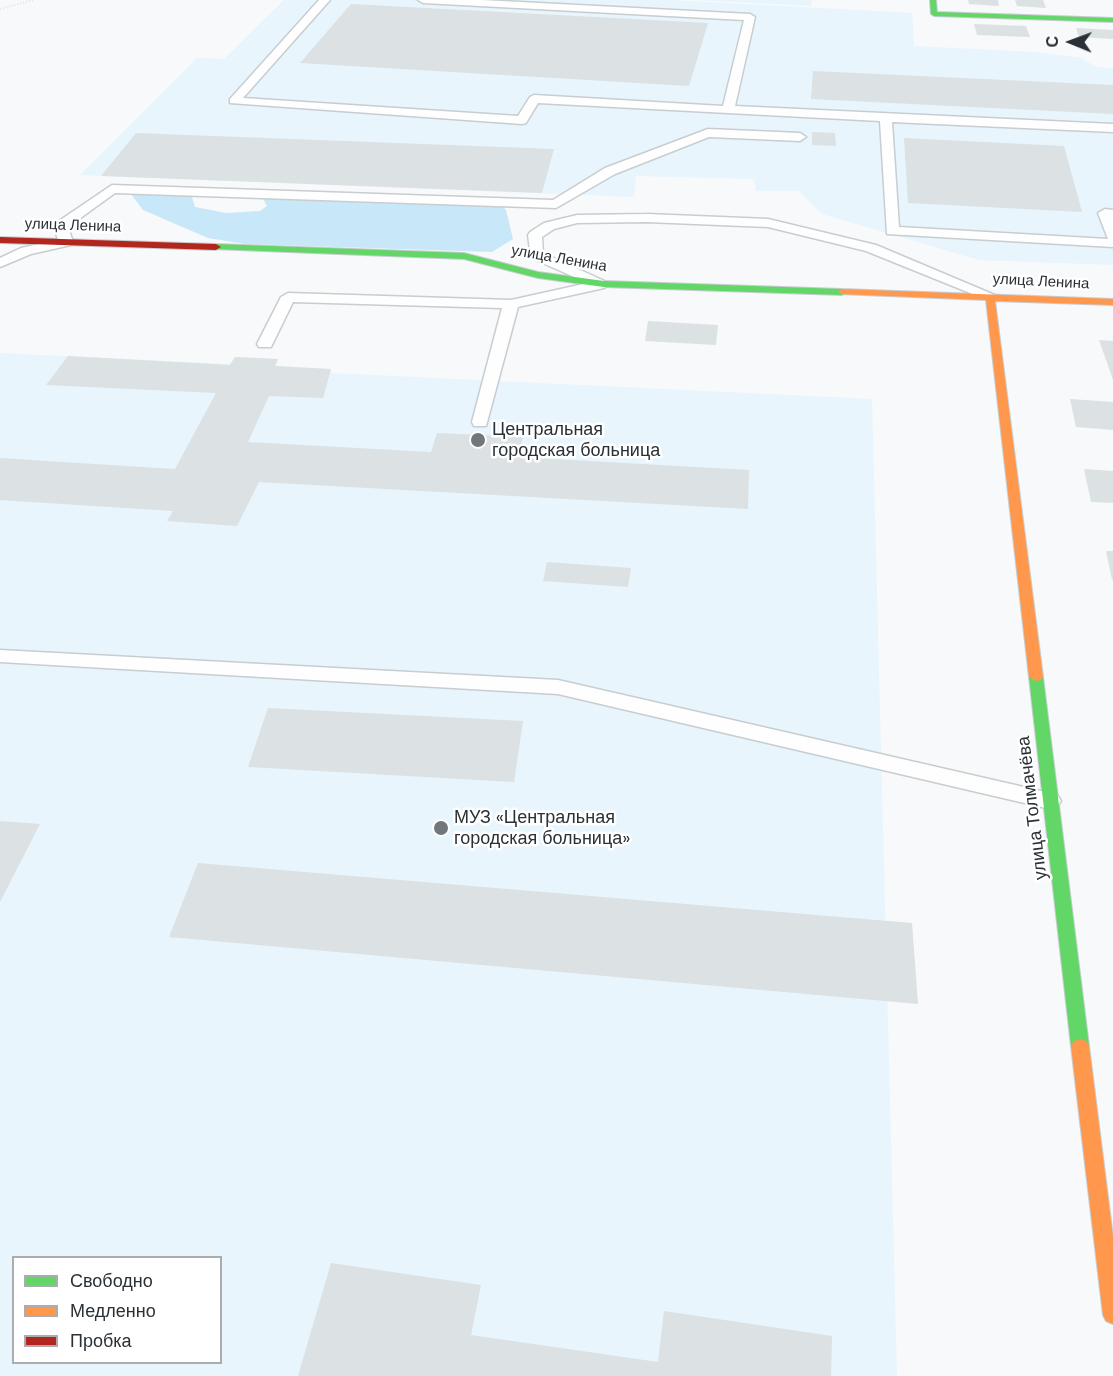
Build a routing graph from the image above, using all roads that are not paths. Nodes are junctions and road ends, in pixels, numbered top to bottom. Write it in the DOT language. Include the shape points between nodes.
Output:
graph roads {
  1 [pos="325,0"];
  2 [pos="423,0"];
  3 [pos="934,7"];
  4 [pos="1113,20"];
  5 [pos="728,110"];
  6 [pos="886,118"];
  7 [pos="1113,128"];
  8 [pos="800,137"];
  9 [pos="1113,214"];
  10 [pos="1113,236"];
  11 [pos="0,240"];
  12 [pos="66,242"];
  13 [pos="1113,243"];
  14 [pos="0,264"];
  15 [pos="604,284"];
  16 [pos="990,296"];
  17 [pos="1113,302"];
  18 [pos="511,304"];
  19 [pos="266,344"];
  20 [pos="480,422"];
  21 [pos="0,656"];
  22 [pos="1050,801"];
  23 [pos="1113,1315"];
  1 -- 5 [label="lane" via="234,101 522,120 534,99"];
  2 -- 5 [label="lane" via="750,17"];
  3 -- 4 [label="street"];
  5 -- 6 [label="lane"];
  6 -- 7 [label="lane"];
  6 -- 13 [label="lane" via="892,231"];
  8 -- 12 [label="lane" via="708,133 610,171 556,204 112,189 61,226"];
  9 -- 10 [label="lane" via="1105,213"];
  11 -- 12 [label="street, улица Ленина"];
  12 -- 14 [label="lane" via="26,251"];
  12 -- 15 [label="street, улица Ленина" via="464,256 538,275"];
  15 -- 16 [label="street, улица Ленина"];
  15 -- 16 [label="lane" via="536,255 535,235 549,226 577,219 768,223 871,248"];
  15 -- 18 [label="lane"];
  16 -- 17 [label="street, улица Ленина"];
  16 -- 22 [label="street, улица Толмачёва"];
  18 -- 19 [label="lane" via="288,297"];
  18 -- 20 [label="lane"];
  21 -- 22 [label="lane" via="558,687"];
  22 -- 23 [label="street, улица Толмачёва"];
}
